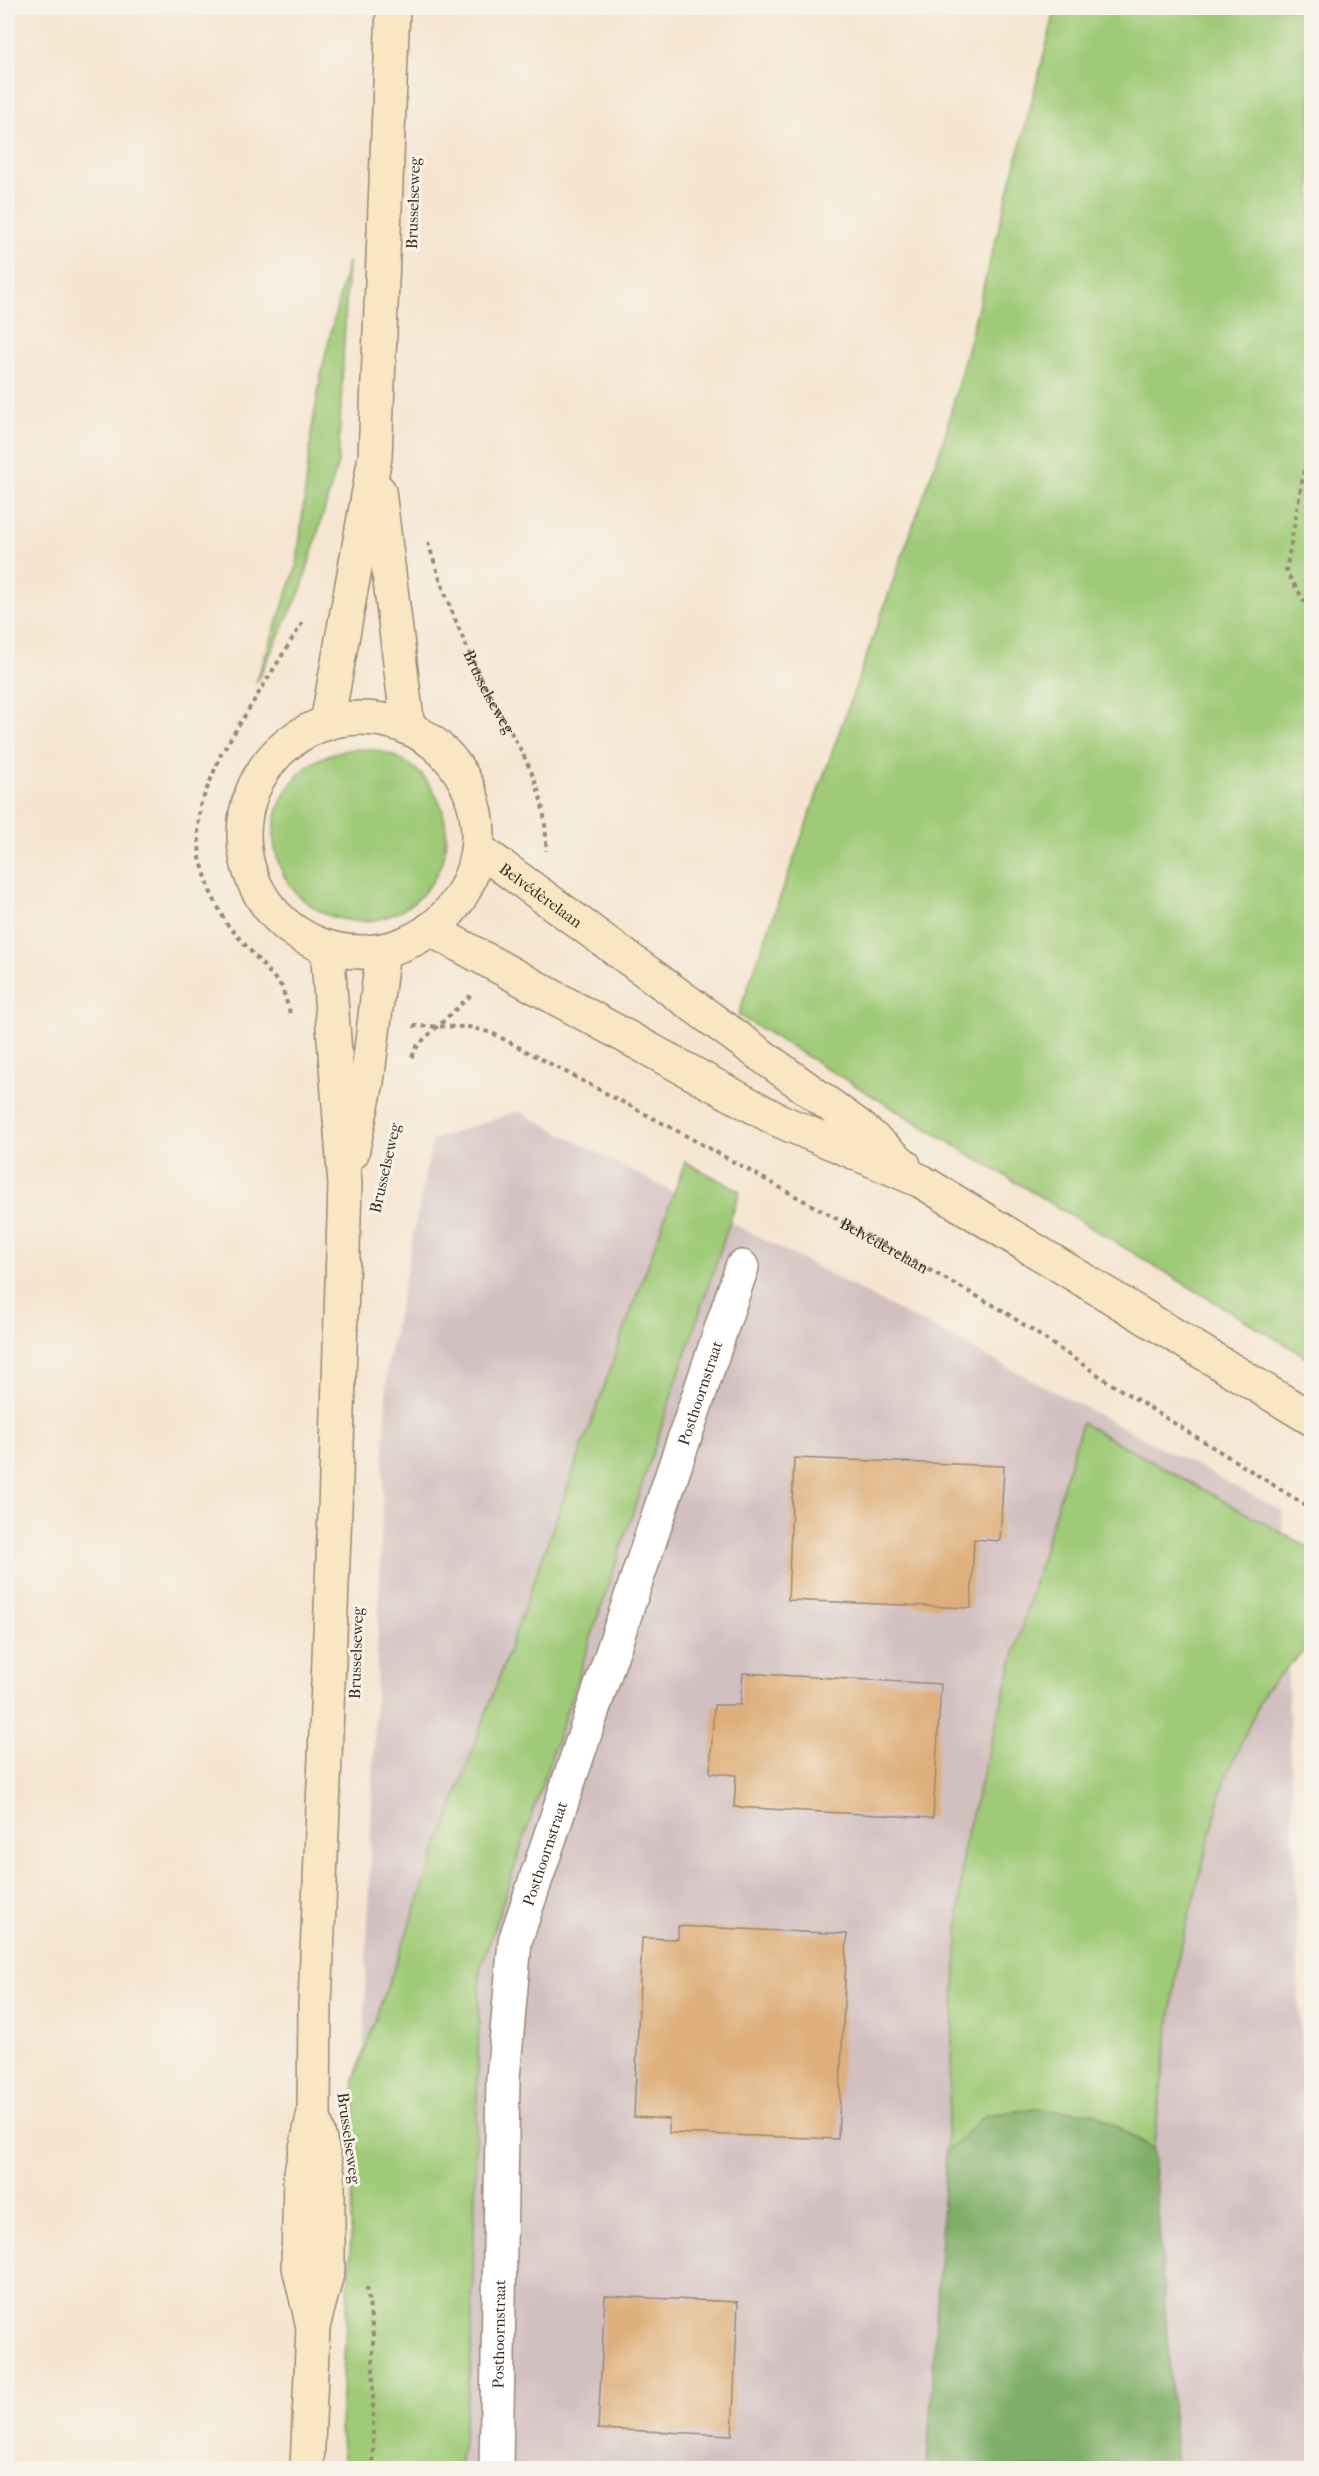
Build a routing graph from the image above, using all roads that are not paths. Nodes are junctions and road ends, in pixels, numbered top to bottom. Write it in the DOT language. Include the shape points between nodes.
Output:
graph roads {
  1 [pos="393,8"];
  2 [pos="375,457"];
  3 [pos="327,723"];
  4 [pos="408,728"];
  5 [pos="478,849"];
  6 [pos="430,929"];
  7 [pos="327,946"];
  8 [pos="383,950"];
  9 [pos="921,1180"];
  10 [pos="345,1185"];
  11 [pos="742,1267"];
  12 [pos="1311,1419"];
  13 [pos="307,2469"];
  14 [pos="496,2469"];
  1 -- 2 [label="main road, Brusselseweg"];
  2 -- 3 [label="main road, Brusselseweg"];
  2 -- 4 [label="main road, Brusselseweg"];
  3 -- 4 [label="main road" via="368,718"];
  3 -- 7 [label="main road" via="289,743 261,774 249,804 244,835 252,877 274,913 289,928"];
  4 -- 5 [label="main road" via="439,747 463,777 476,811"];
  5 -- 6 [label="main road" via="463,894"];
  5 -- 9 [label="main road, Belvédèrelaan" via="860,1127"];
  6 -- 8 [label="main road"];
  6 -- 9 [label="main road, Belvédèrelaan" via="778,1120"];
  7 -- 8 [label="main road" via="345,951"];
  7 -- 10 [label="main road, Brusselseweg"];
  8 -- 10 [label="main road, Brusselseweg" via="367,1082"];
  9 -- 12 [label="main road, Belvédèrelaan"];
  10 -- 13 [label="main road, Brusselseweg" via="315,2005 314,2112 328,2174 328,2270 313,2327"];
  11 -- 14 [label="street, Posthoornstraat" via="515,1941 503,2078"];
}
